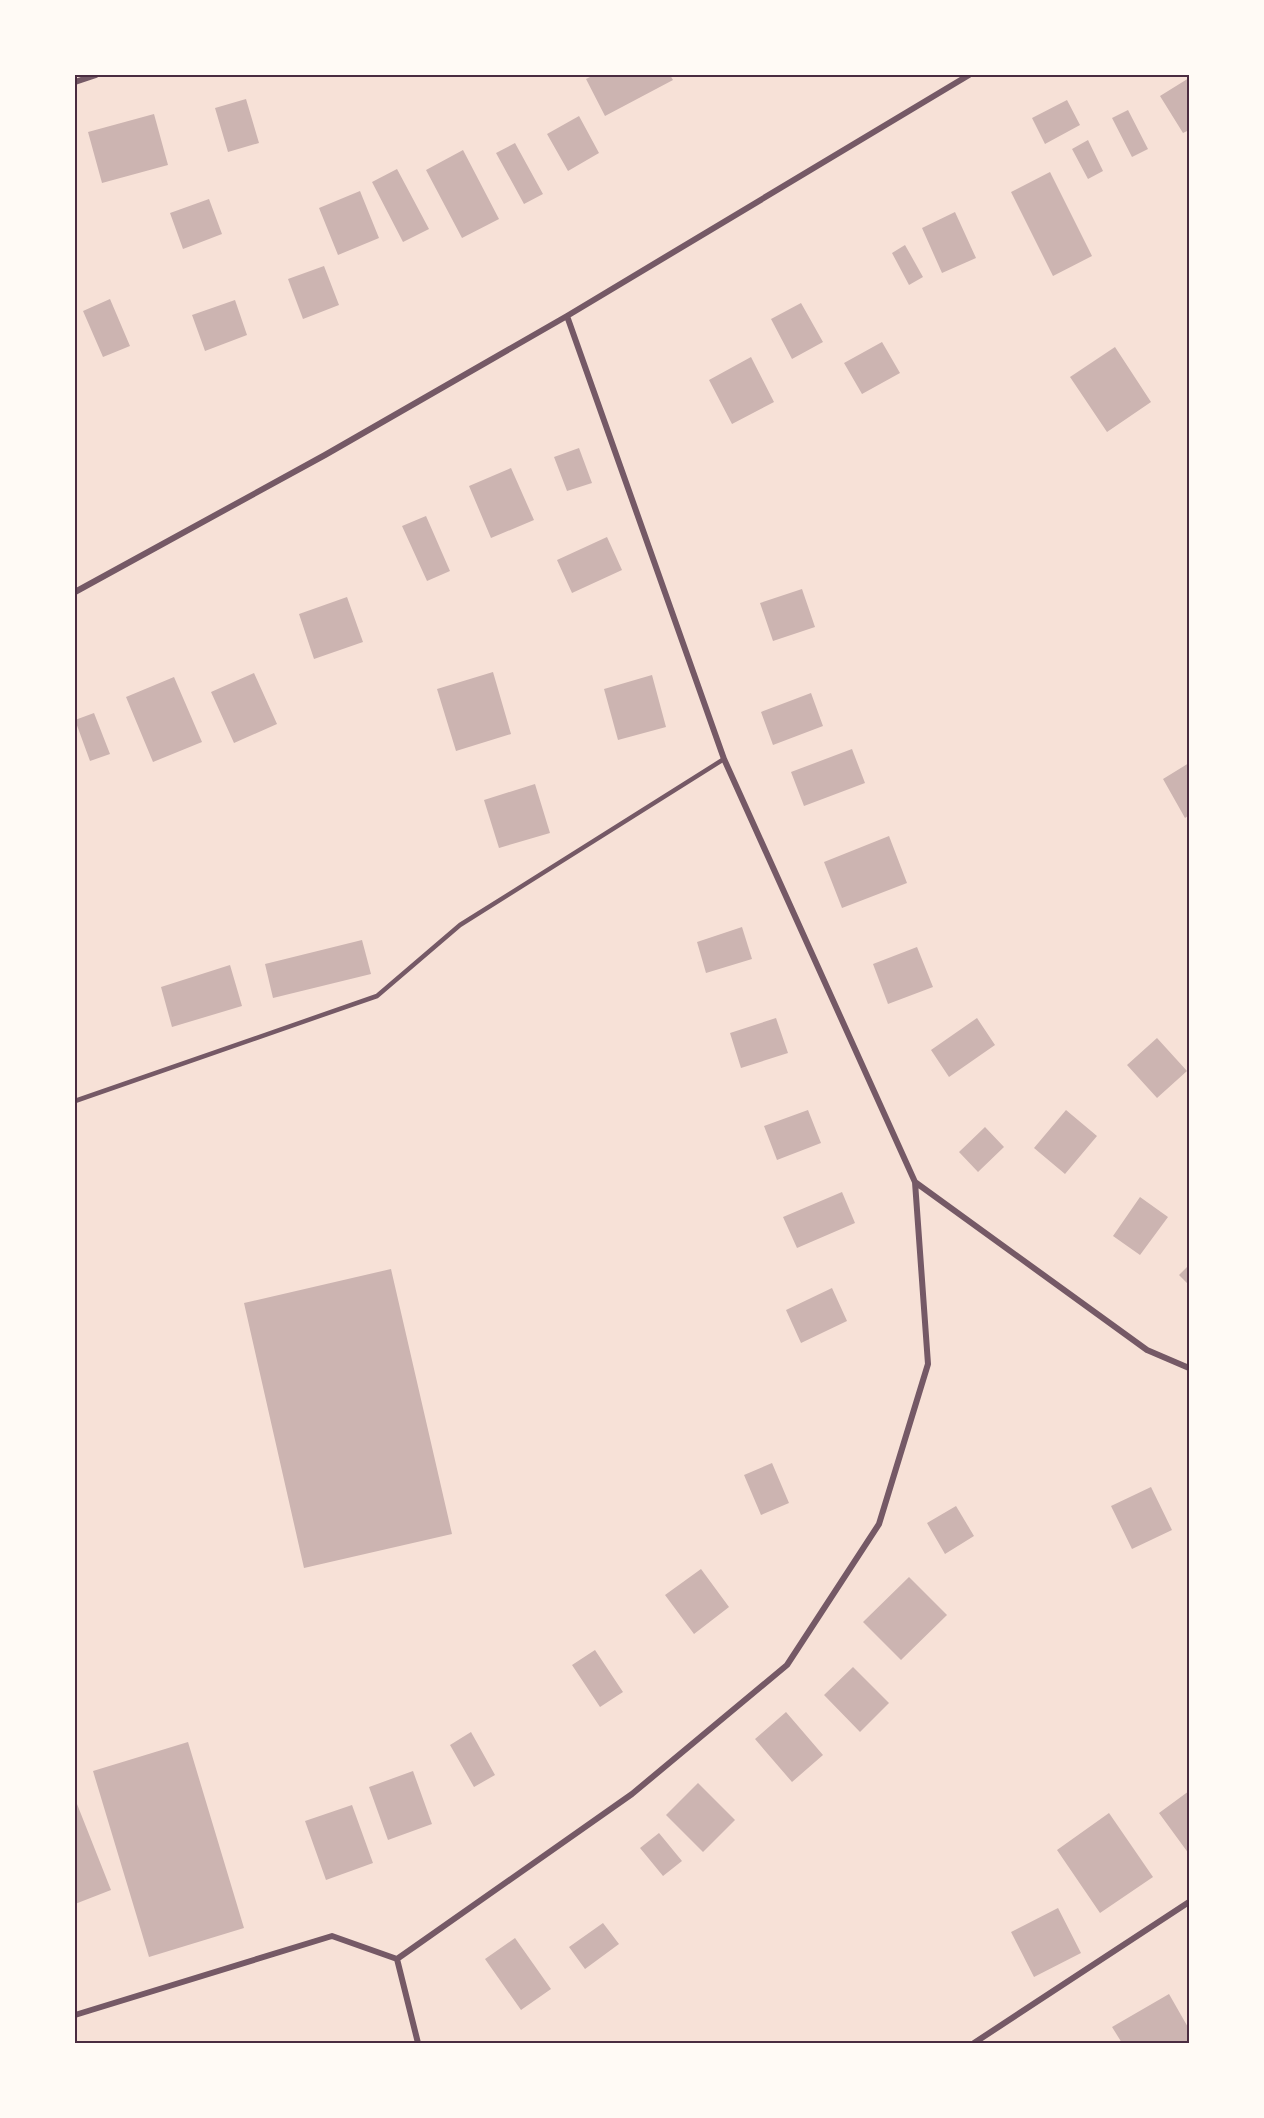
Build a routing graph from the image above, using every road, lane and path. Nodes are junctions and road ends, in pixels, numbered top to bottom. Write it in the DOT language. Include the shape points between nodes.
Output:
graph roads {
  1 [pos="96,75"];
  2 [pos="969,75"];
  3 [pos="75,82"];
  4 [pos="567,316"];
  5 [pos="75,592"];
  6 [pos="724,759"];
  7 [pos="75,1101"];
  8 [pos="915,1182"];
  9 [pos="1189,1368"];
  10 [pos="1189,1902"];
  11 [pos="397,1959"];
  12 [pos="75,2015"];
  13 [pos="418,2043"];
  14 [pos="974,2043"];
  1 -- 3 [label="street"];
  2 -- 4 [label="street"];
  4 -- 5 [label="street"];
  4 -- 6 [label="street"];
  6 -- 7 [label="lane" via="460,925 377,996"];
  6 -- 8 [label="street"];
  8 -- 9 [label="street" via="1147,1350"];
  8 -- 11 [label="street" via="928,1364 879,1524 787,1665 632,1794"];
  10 -- 14 [label="street"];
  11 -- 12 [label="street" via="332,1936"];
  11 -- 13 [label="street"];
}
